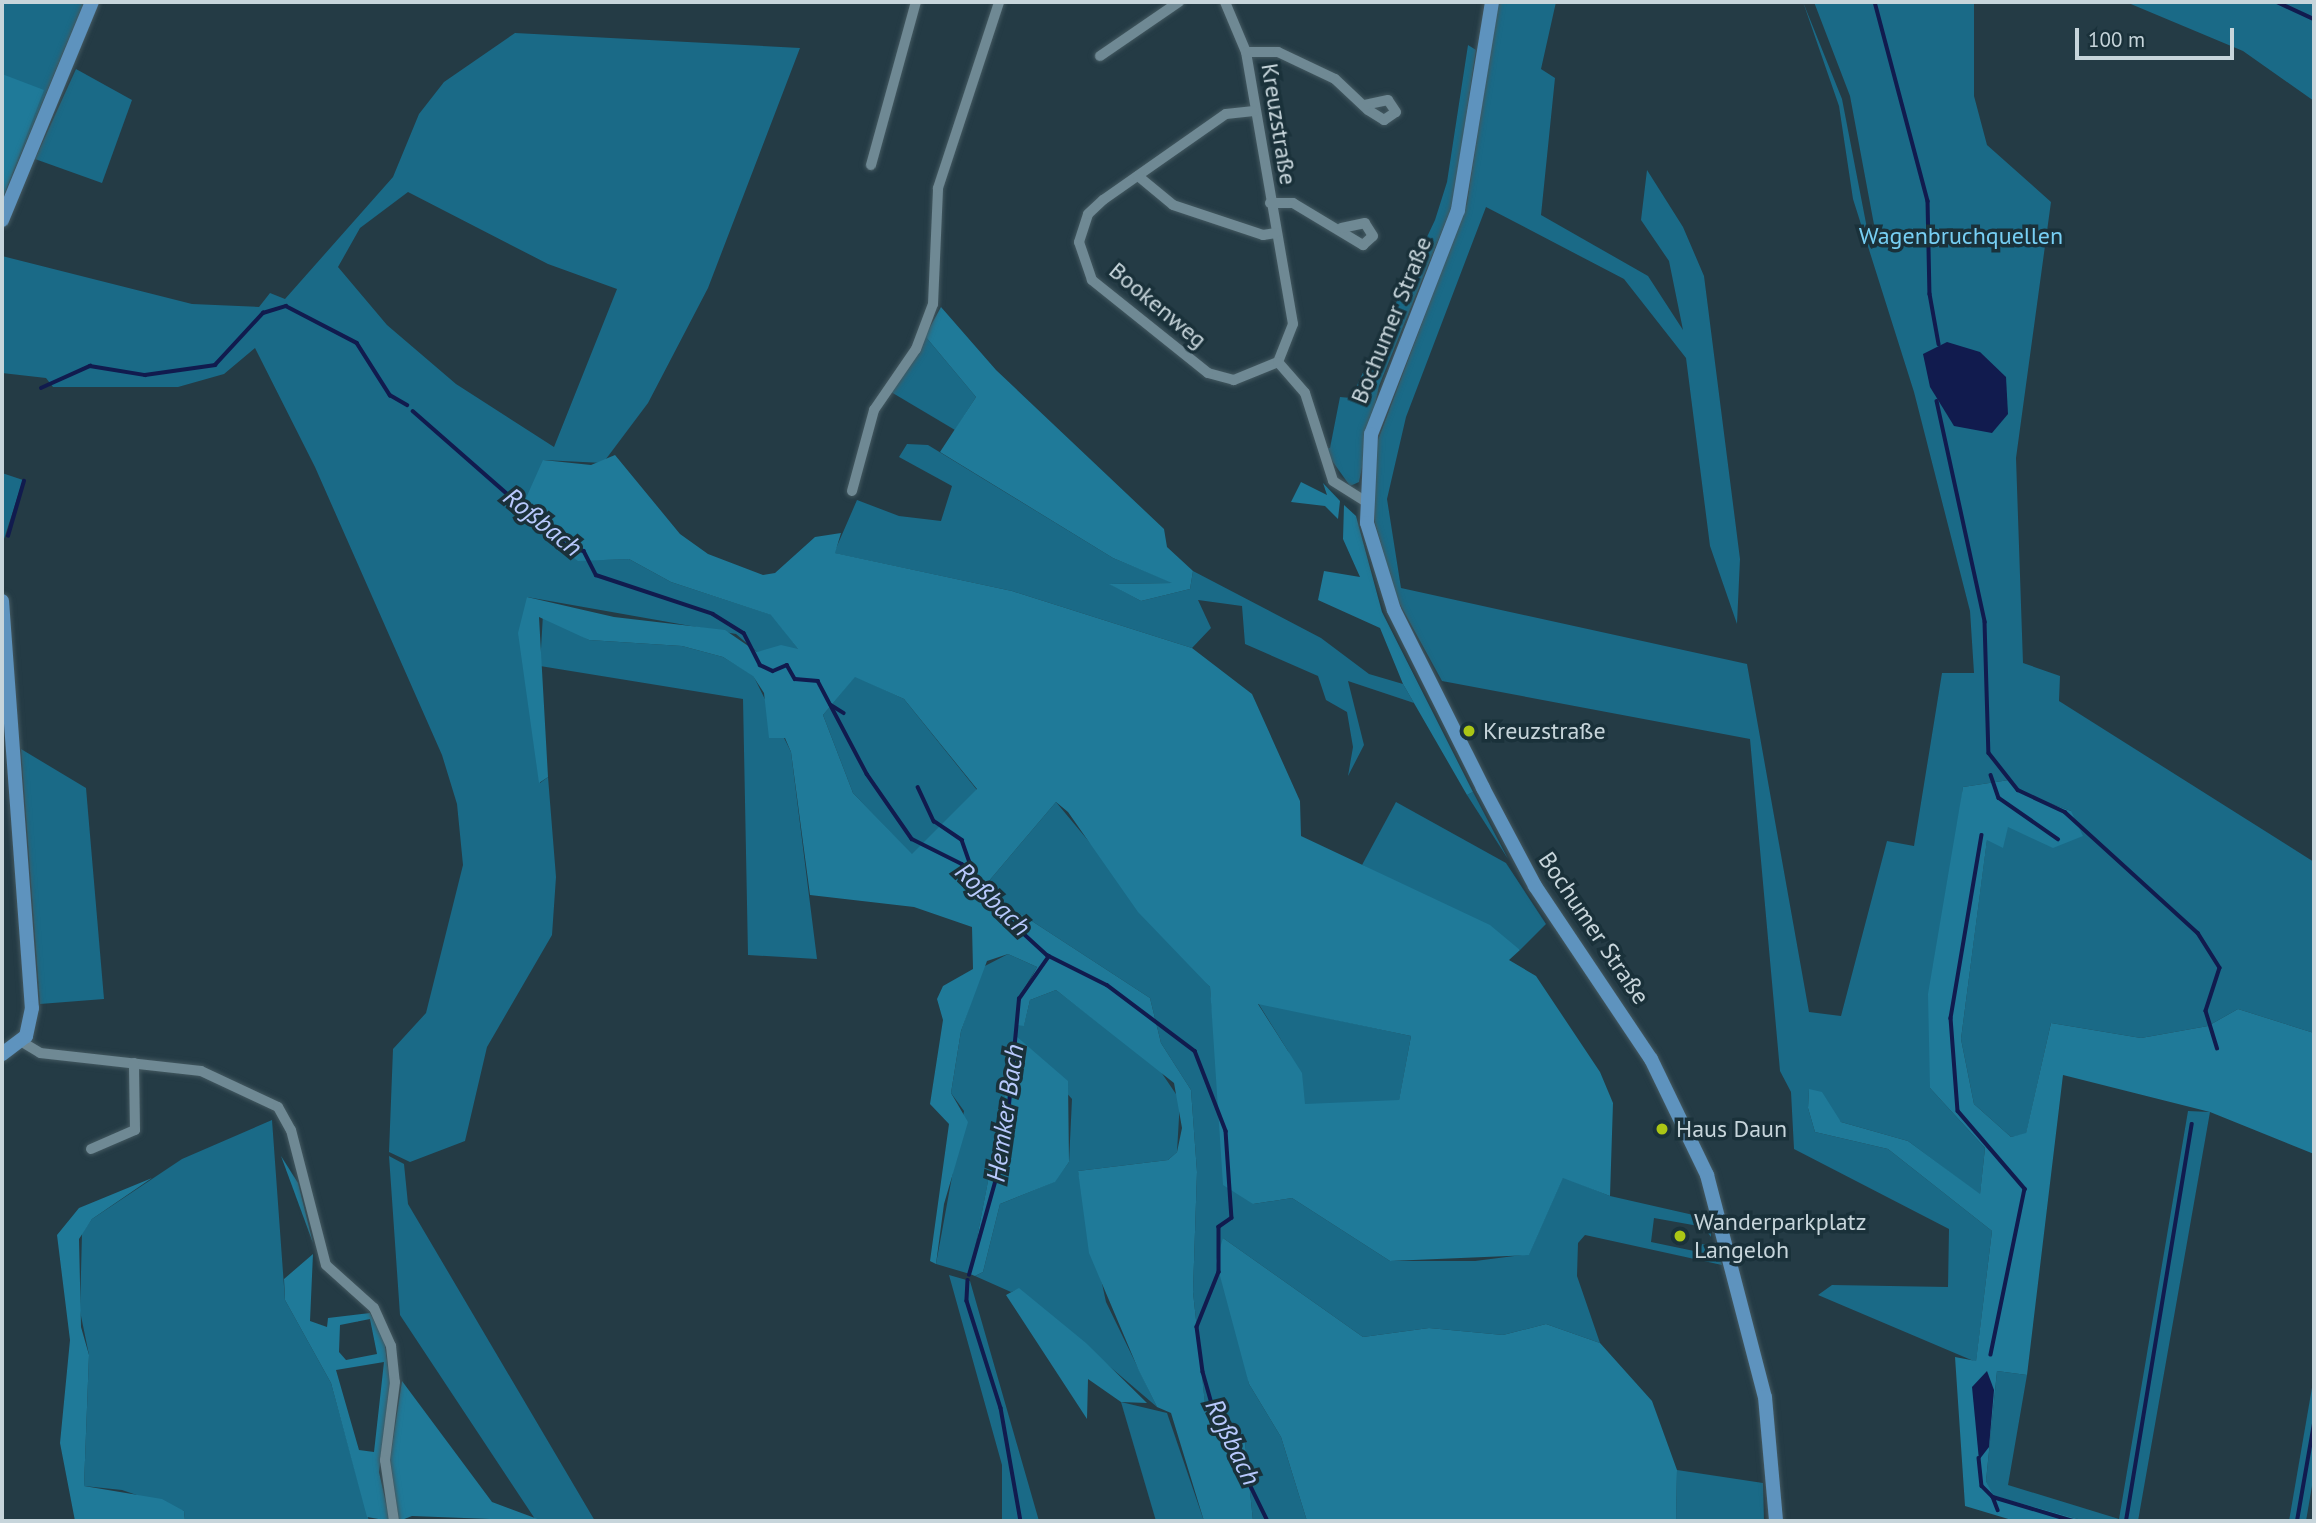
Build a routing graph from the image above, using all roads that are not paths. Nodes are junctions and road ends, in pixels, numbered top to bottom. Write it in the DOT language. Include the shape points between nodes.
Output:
graph roads {
  1 [pos="92,2"];
  2 [pos="916,2"];
  3 [pos="999,2"];
  4 [pos="1179,2"];
  5 [pos="1225,2"];
  6 [pos="1492,2"];
  7 [pos="1246,52"];
  8 [pos="1100,57"];
  9 [pos="1364,104"];
  10 [pos="1254,111"];
  11 [pos="871,164"];
  12 [pos="1138,176"];
  13 [pos="1270,203"];
  14 [pos="2,220"];
  15 [pos="1342,228"];
  16 [pos="1276,233"];
  17 [pos="1278,362"];
  18 [pos="852,491"];
  19 [pos="1365,501"];
  20 [pos="2,601"];
  21 [pos="22,1042"];
  22 [pos="2,1054"];
  23 [pos="134,1063"];
  24 [pos="90,1149"];
  25 [pos="394,1521"];
  26 [pos="1776,1521"];
  1 -- 14 [label="main road"];
  2 -- 11 [label="street"];
  3 -- 18 [label="street" via="938,188 933,304 916,349 874,411"];
  4 -- 8 [label="street"];
  5 -- 7 [label="street, Kreuzstraße"];
  6 -- 19 [label="main road, Bochumer Straße" via="1458,210 1379,405"];
  7 -- 9 [label="street, Kreuzstraße" via="1278,52 1335,79"];
  7 -- 10 [label="street, Kreuzstraße"];
  10 -- 12 [label="street, Bookenweg" via="1226,114"];
  10 -- 13 [label="street, Kreuzstraße"];
  12 -- 16 [label="street" via="1173,205 1263,235"];
  12 -- 17 [label="street, Bookenweg" via="1084,222 1079,253 1093,280 1208,373 1244,379"];
  13 -- 15 [label="street, Kreuzstraße" via="1293,203"];
  13 -- 16 [label="street, Kreuzstraße"];
  16 -- 17 [label="street, Kreuzstraße" via="1293,324"];
  17 -- 19 [label="street" via="1305,393 1332,481"];
  19 -- 26 [label="main road, Bochumer Straße" via="1384,585 1425,673 1535,886 1639,1038 1707,1175 1765,1397"];
  20 -- 21 [label="main road" via="32,1009"];
  21 -- 22 [label="main road"];
  21 -- 23 [label="street" via="40,1053"];
  23 -- 24 [label="street" via="135,1130"];
  23 -- 25 [label="street" via="223,1079 278,1107 291,1130 327,1265 374,1308 391,1346 395,1382 385,1460"];
}
